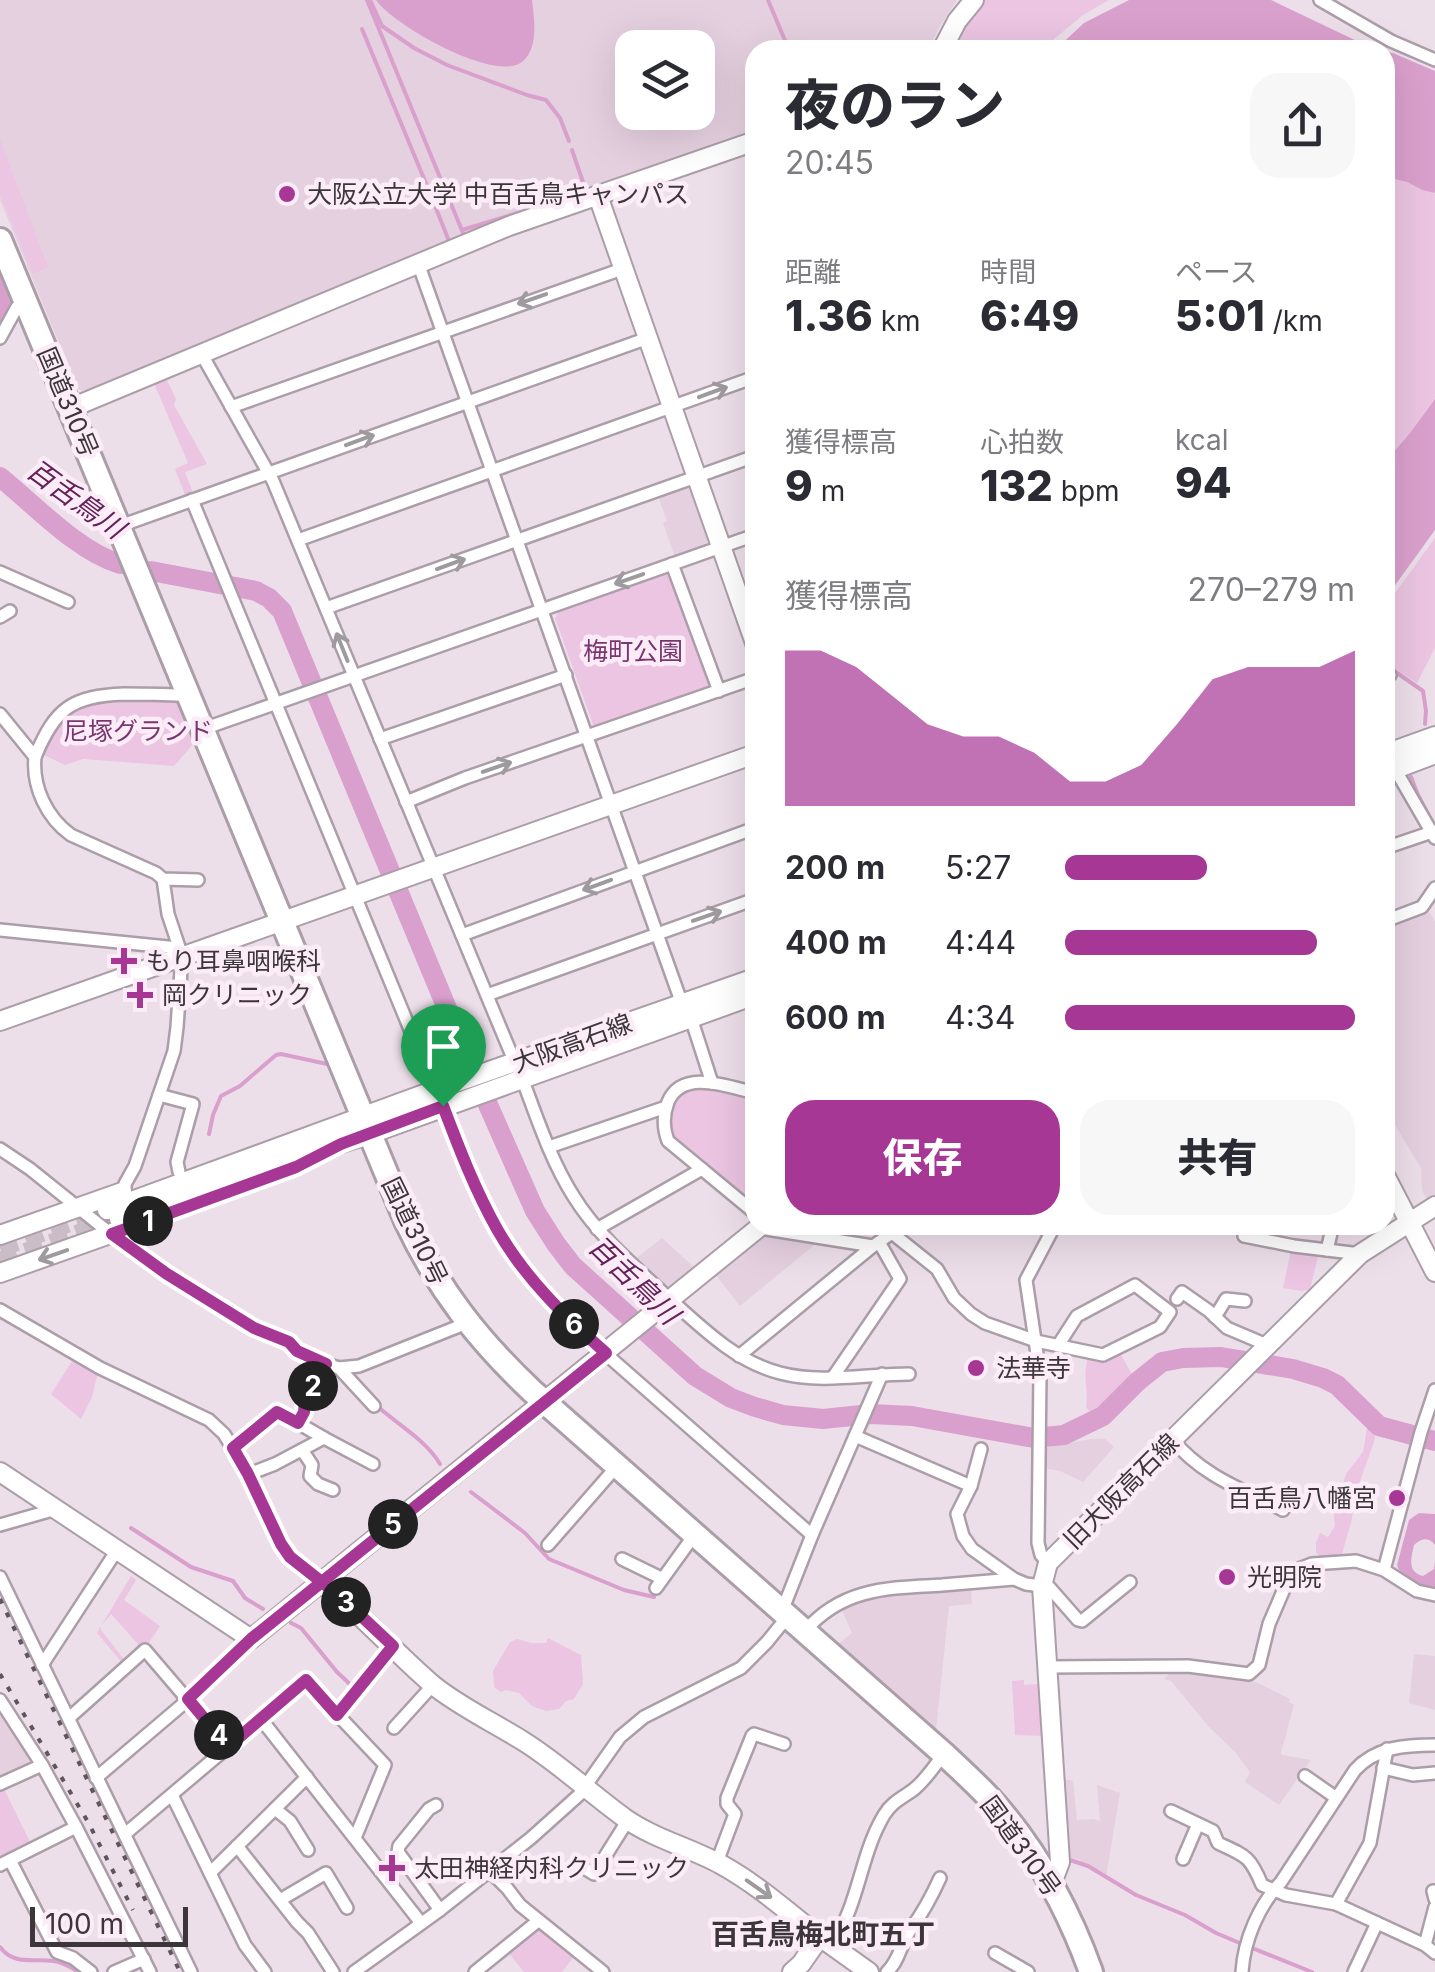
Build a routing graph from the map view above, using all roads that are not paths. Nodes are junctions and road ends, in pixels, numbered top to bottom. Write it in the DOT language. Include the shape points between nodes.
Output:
graph roads {
  1 [pos="1320,0"];
  2 [pos="971,1"];
  3 [pos="947,40"];
  4 [pos="1390,40"];
  5 [pos="1395,42"];
  6 [pos="1435,60"];
  7 [pos="745,145"];
  8 [pos="598,196"];
  9 [pos="0,240"];
  10 [pos="418,263"];
  11 [pos="624,268"];
  12 [pos="26,303"];
  13 [pos="444,330"];
  14 [pos="0,338"];
  15 [pos="648,338"];
  16 [pos="201,353"];
  17 [pos="745,381"];
  18 [pos="468,401"];
  19 [pos="231,407"];
  20 [pos="672,407"];
  21 [pos="70,408"];
  22 [pos="745,460"];
  23 [pos="494,471"];
  24 [pos="268,472"];
  25 [pos="696,477"];
  26 [pos="192,500"];
  27 [pos="120,526"];
  28 [pos="745,539"];
  29 [pos="298,540"];
  30 [pos="518,540"];
  31 [pos="721,547"];
  32 [pos="672,564"];
  33 [pos="0,572"];
  34 [pos="745,600"];
  35 [pos="68,602"];
  36 [pos="326,608"];
  37 [pos="543,608"];
  38 [pos="566,675"];
  39 [pos="354,677"];
  40 [pos="745,682"];
  41 [pos="718,691"];
  42 [pos="188,696"];
  43 [pos="276,704"];
  44 [pos="0,714"];
  45 [pos="202,730"];
  46 [pos="1435,736"];
  47 [pos="588,737"];
  48 [pos="380,738"];
  49 [pos="1435,754"];
  50 [pos="35,757"];
  51 [pos="745,758"];
  52 [pos="1395,761"];
  53 [pos="1395,763"];
  54 [pos="1395,776"];
  55 [pos="406,802"];
  56 [pos="613,805"];
  57 [pos="745,832"];
  58 [pos="1434,834"];
  59 [pos="1395,845"];
  60 [pos="433,867"];
  61 [pos="636,871"];
  62 [pos="163,880"];
  63 [pos="198,880"];
  64 [pos="1435,888"];
  65 [pos="355,896"];
  66 [pos="745,903"];
  67 [pos="1395,917"];
  68 [pos="281,921"];
  69 [pos="0,930"];
  70 [pos="658,933"];
  71 [pos="462,934"];
  72 [pos="180,952"];
  73 [pos="745,983"];
  74 [pos="487,995"];
  75 [pos="745,998"];
  76 [pos="686,1011"];
  77 [pos="0,1020"];
  78 [pos="518,1071"];
  79 [pos="712,1083"];
  80 [pos="351,1088"];
  81 [pos="745,1091"];
  82 [pos="159,1095"];
  83 [pos="439,1098"];
  84 [pos="666,1106"];
  85 [pos="367,1126"];
  86 [pos="549,1147"];
  87 [pos="0,1149"];
  88 [pos="702,1169"];
  89 [pos="179,1172"];
  90 [pos="125,1191"];
  91 [pos="1395,1195"];
  92 [pos="1435,1206"];
  93 [pos="78,1208"];
  94 [pos="745,1210"];
  95 [pos="113,1221"];
  96 [pos="1408,1222"];
  97 [pos="598,1229"];
  98 [pos="1395,1231"];
  99 [pos="745,1234"];
  100 [pos="0,1235"];
  101 [pos="828,1235"];
  102 [pos="886,1235"];
  103 [pos="899,1235"];
  104 [pos="1050,1235"];
  105 [pos="1244,1235"];
  106 [pos="1331,1235"];
  107 [pos="1388,1235"];
  108 [pos="876,1244"];
  109 [pos="1327,1250"];
  110 [pos="1360,1254"];
  111 [pos="1435,1272"];
  112 [pos="0,1273"];
  113 [pos="671,1300"];
  114 [pos="1178,1300"];
  115 [pos="1245,1301"];
  116 [pos="0,1310"];
  117 [pos="1215,1317"];
  118 [pos="466,1320"];
  119 [pos="1036,1340"];
  120 [pos="1059,1344"];
  121 [pos="606,1353"];
  122 [pos="739,1356"];
  123 [pos="1256,1356"];
  124 [pos="332,1366"];
  125 [pos="882,1374"];
  126 [pos="909,1374"];
  127 [pos="833,1377"];
  128 [pos="1435,1390"];
  129 [pos="545,1402"];
  130 [pos="374,1406"];
  131 [pos="298,1423"];
  132 [pos="855,1436"];
  133 [pos="324,1438"];
  134 [pos="1173,1440"];
  135 [pos="233,1448"];
  136 [pos="981,1449"];
  137 [pos="302,1450"];
  138 [pos="372,1464"];
  139 [pos="617,1466"];
  140 [pos="0,1472"];
  141 [pos="248,1474"];
  142 [pos="971,1486"];
  143 [pos="333,1490"];
  144 [pos="56,1509"];
  145 [pos="1282,1510"];
  146 [pos="0,1525"];
  147 [pos="696,1534"];
  148 [pos="812,1535"];
  149 [pos="548,1544"];
  150 [pos="117,1550"];
  151 [pos="622,1559"];
  152 [pos="1048,1563"];
  153 [pos="1384,1570"];
  154 [pos="0,1576"];
  155 [pos="1014,1578"];
  156 [pos="321,1582"];
  157 [pos="1130,1582"];
  158 [pos="1042,1586"];
  159 [pos="1435,1595"];
  160 [pos="791,1619"];
  161 [pos="251,1639"];
  162 [pos="393,1646"];
  163 [pos="42,1665"];
  164 [pos="1047,1668"];
  165 [pos="433,1685"];
  166 [pos="188,1699"];
  167 [pos="1,1704"];
  168 [pos="337,1715"];
  169 [pos="69,1718"];
  170 [pos="262,1719"];
  171 [pos="394,1728"];
  172 [pos="784,1744"];
  173 [pos="1435,1745"];
  174 [pos="228,1747"];
  175 [pos="1386,1750"];
  176 [pos="944,1754"];
  177 [pos="42,1765"];
  178 [pos="1383,1768"];
  179 [pos="1435,1773"];
  180 [pos="1305,1776"];
  181 [pos="307,1777"];
  182 [pos="96,1778"];
  183 [pos="0,1784"];
  184 [pos="586,1786"];
  185 [pos="172,1794"];
  186 [pos="1335,1797"];
  187 [pos="436,1805"];
  188 [pos="275,1808"];
  189 [pos="1170,1811"];
  190 [pos="628,1820"];
  191 [pos="1198,1824"];
  192 [pos="76,1826"];
  193 [pos="125,1834"];
  194 [pos="356,1838"];
  195 [pos="236,1846"];
  196 [pos="308,1850"];
  197 [pos="1183,1860"];
  198 [pos="5,1862"];
  199 [pos="717,1862"];
  200 [pos="576,1863"];
  201 [pos="490,1871"];
  202 [pos="210,1873"];
  203 [pos="940,1878"];
  204 [pos="1052,1883"];
  205 [pos="1274,1890"];
  206 [pos="1435,1891"];
  207 [pos="1435,1898"];
  208 [pos="280,1900"];
  209 [pos="1336,1904"];
  210 [pos="1435,1907"];
  211 [pos="347,1908"];
  212 [pos="440,1910"];
  213 [pos="538,1921"];
  214 [pos="420,1923"];
  215 [pos="1377,1923"];
  216 [pos="826,1941"];
  217 [pos="1430,1950"];
  218 [pos="995,1953"];
  219 [pos="144,1959"];
  220 [pos="1244,1971"];
  221 [pos="91,1972"];
  222 [pos="114,1972"];
  223 [pos="150,1972"];
  224 [pos="192,1972"];
  225 [pos="266,1972"];
  226 [pos="333,1972"];
  227 [pos="354,1972"];
  228 [pos="474,1972"];
  229 [pos="603,1972"];
  230 [pos="792,1972"];
  231 [pos="869,1972"];
  232 [pos="887,1972"];
  233 [pos="1028,1972"];
  234 [pos="1091,1972"];
  235 [pos="1354,1972"];
  1 -- 4 [label="street"];
  2 -- 3 [label="street"];
  5 -- 6 [label="street"];
  7 -- 8 [label="street"];
  8 -- 10 [label="street"];
  8 -- 11 [label="street"];
  9 -- 12 [label="highway, 国道310号"];
  10 -- 13 [label="street"];
  10 -- 16 [label="street"];
  11 -- 13 [label="street, one-way"];
  11 -- 15 [label="street"];
  12 -- 14 [label="street"];
  12 -- 21 [label="highway, 国道310号"];
  13 -- 18 [label="street"];
  13 -- 19 [label="street"];
  15 -- 18 [label="street"];
  15 -- 20 [label="street"];
  16 -- 19 [label="street"];
  16 -- 21 [label="street"];
  20 -- 17 [label="street, one-way"];
  18 -- 23 [label="street"];
  24 -- 18 [label="street, one-way"];
  19 -- 24 [label="street"];
  20 -- 23 [label="street"];
  20 -- 25 [label="street"];
  21 -- 27 [label="highway, 国道310号"];
  22 -- 25 [label="street"];
  23 -- 29 [label="street"];
  23 -- 30 [label="street"];
  24 -- 26 [label="street"];
  24 -- 29 [label="street"];
  25 -- 30 [label="street"];
  25 -- 31 [label="street"];
  26 -- 27 [label="street"];
  26 -- 43 [label="street"];
  27 -- 42 [label="highway, 国道310号"];
  28 -- 31 [label="street"];
  29 -- 36 [label="street"];
  36 -- 30 [label="street, one-way"];
  30 -- 37 [label="street"];
  31 -- 32 [label="street"];
  31 -- 34 [label="street"];
  32 -- 37 [label="street, one-way"];
  32 -- 41 [label="street"];
  33 -- 35 [label="street"];
  39 -- 36 [label="street, one-way"];
  37 -- 38 [label="street"];
  37 -- 39 [label="street"];
  38 -- 47 [label="street"];
  38 -- 48 [label="street"];
  39 -- 43 [label="street"];
  39 -- 48 [label="street"];
  40 -- 41 [label="street"];
  41 -- 47 [label="street"];
  42 -- 45 [label="highway, 国道310号"];
  42 -- 50 [label="street" via="98,695 76,702 52,724"];
  43 -- 45 [label="street"];
  43 -- 65 [label="street"];
  44 -- 50 [label="street"];
  45 -- 68 [label="highway, 国道310号"];
  46 -- 52 [label="street"];
  55 -- 47 [label="street, one-way"];
  47 -- 56 [label="street"];
  48 -- 55 [label="street"];
  49 -- 53 [label="street"];
  50 -- 62 [label="street" via="38,788 60,827"];
  51 -- 56 [label="street"];
  54 -- 58 [label="street"];
  55 -- 60 [label="street"];
  56 -- 60 [label="street"];
  56 -- 61 [label="street"];
  57 -- 61 [label="street"];
  58 -- 59 [label="street"];
  60 -- 65 [label="street"];
  60 -- 71 [label="street"];
  61 -- 70 [label="street"];
  61 -- 71 [label="street, one-way"];
  62 -- 63 [label="street"];
  62 -- 72 [label="street"];
  64 -- 67 [label="street" via="1422,907"];
  65 -- 68 [label="street"];
  65 -- 83 [label="street"];
  70 -- 66 [label="street, one-way"];
  68 -- 72 [label="street"];
  68 -- 80 [label="highway, 国道310号"];
  69 -- 72 [label="street"];
  70 -- 74 [label="street"];
  70 -- 76 [label="street"];
  71 -- 74 [label="street"];
  72 -- 77 [label="street"];
  72 -- 82 [label="street" via="174,1052"];
  73 -- 76 [label="street, 大阪高石線"];
  74 -- 78 [label="street"];
  75 -- 76 [label="street, 大阪高石線"];
  76 -- 78 [label="street, 大阪高石線"];
  76 -- 79 [label="street"];
  78 -- 83 [label="street, 大阪高石線"];
  78 -- 86 [label="street"];
  79 -- 81 [label="street"];
  79 -- 84 [label="street" via="683,1085"];
  80 -- 85 [label="highway, 国道310号"];
  80 -- 89 [label="street" via="342,1110 329,1119"];
  82 -- 89 [label="street" via="193,1104"];
  82 -- 90 [label="street"];
  83 -- 85 [label="street, 大阪高石線"];
  83 -- 121 [label="street" via="499,1233 530,1277"];
  84 -- 86 [label="street"];
  84 -- 88 [label="street" via="668,1141"];
  85 -- 95 [label="street, 大阪高石線"];
  85 -- 95 [label="street, 大阪高石線" via="296,1167"];
  85 -- 118 [label="highway, 国道310号" via="424,1260"];
  86 -- 97 [label="street"];
  87 -- 93 [label="street"];
  88 -- 94 [label="street"];
  88 -- 97 [label="street"];
  89 -- 90 [label="street"];
  90 -- 93 [label="street"];
  91 -- 96 [label="street"];
  92 -- 96 [label="street, 旧大阪高石線"];
  93 -- 95 [label="street"];
  93 -- 100 [label="street"];
  95 -- 112 [label="street, one-way"];
  95 -- 124 [label="street" via="167,1274"];
  96 -- 98 [label="street, 旧大阪高石線"];
  96 -- 111 [label="street"];
  97 -- 113 [label="street"];
  99 -- 113 [label="street"];
  101 -- 108 [label="street"];
  102 -- 108 [label="street"];
  103 -- 119 [label="street" via="937,1269 971,1314"];
  104 -- 119 [label="street" via="1026,1280"];
  105 -- 109 [label="street"];
  106 -- 109 [label="street"];
  107 -- 110 [label="street, 旧大阪高石線"];
  108 -- 122 [label="street"];
  108 -- 127 [label="street" via="900,1278"];
  109 -- 110 [label="street"];
  110 -- 123 [label="street, 旧大阪高石線"];
  113 -- 121 [label="street"];
  113 -- 122 [label="street"];
  114 -- 117 [label="street" via="1182,1292"];
  115 -- 117 [label="street" via="1226,1299"];
  116 -- 135 [label="street" via="200,1415"];
  117 -- 123 [label="street"];
  118 -- 124 [label="street" via="359,1366"];
  118 -- 129 [label="highway, 国道310号"];
  119 -- 120 [label="street"];
  119 -- 152 [label="street" via="1038,1543"];
  120 -- 120 [label="street" via="1077,1316 1135,1285 1170,1312 1160,1327 1103,1354"];
  121 -- 129 [label="street"];
  121 -- 148 [label="street"];
  122 -- 127 [label="street" via="780,1373"];
  123 -- 134 [label="street, 旧大阪高石線"];
  124 -- 130 [label="street"];
  124 -- 131 [label="street" via="305,1401"];
  125 -- 126 [label="street"];
  125 -- 127 [label="street"];
  125 -- 132 [label="street"];
  128 -- 153 [label="street"];
  129 -- 139 [label="highway, 国道310号"];
  129 -- 156 [label="street"];
  131 -- 133 [label="street"];
  131 -- 135 [label="street" via="277,1412"];
  132 -- 142 [label="street"];
  132 -- 148 [label="street"];
  133 -- 137 [label="street"];
  133 -- 138 [label="street"];
  134 -- 145 [label="street" via="1206,1472"];
  134 -- 152 [label="street, 旧大阪高石線"];
  135 -- 141 [label="street"];
  136 -- 142 [label="street"];
  137 -- 141 [label="street"];
  137 -- 143 [label="street" via="312,1465 310,1476"];
  139 -- 147 [label="highway, 国道310号"];
  139 -- 149 [label="street"];
  140 -- 144 [label="street"];
  141 -- 156 [label="street" via="281,1544"];
  142 -- 155 [label="street" via="957,1514 969,1547"];
  144 -- 146 [label="street"];
  144 -- 150 [label="street"];
  147 -- 151 [label="street" via="658,1583"];
  147 -- 160 [label="highway, 国道310号"];
  148 -- 160 [label="street" via="786,1602"];
  150 -- 161 [label="street"];
  150 -- 163 [label="street"];
  152 -- 158 [label="street, 旧大阪高石線"];
  153 -- 159 [label="street"];
  153 -- 164 [label="street" via="1334,1560 1292,1574 1250,1674 1188,1666"];
  154 -- 163 [label="street"];
  155 -- 158 [label="street"];
  155 -- 160 [label="street" via="880,1588 840,1603 812,1624"];
  156 -- 161 [label="street"];
  156 -- 162 [label="street"];
  157 -- 158 [label="street" via="1082,1621"];
  158 -- 164 [label="street, 旧大阪高石線"];
  160 -- 176 [label="highway, 国道310号"];
  160 -- 184 [label="street" via="740,1668 644,1716"];
  161 -- 166 [label="street"];
  162 -- 165 [label="street"];
  162 -- 168 [label="street"];
  163 -- 169 [label="street"];
  164 -- 204 [label="street, 旧大阪高石線" via="1060,1862"];
  165 -- 171 [label="street"];
  165 -- 184 [label="street"];
  166 -- 169 [label="street" via="145,1650"];
  166 -- 174 [label="street"];
  166 -- 182 [label="street"];
  167 -- 177 [label="street"];
  168 -- 170 [label="street" via="306,1680"];
  168 -- 194 [label="street" via="385,1766"];
  169 -- 182 [label="street"];
  170 -- 174 [label="street"];
  170 -- 181 [label="street"];
  172 -- 199 [label="street" via="752,1736 727,1798 735,1814"];
  173 -- 175 [label="street"];
  174 -- 185 [label="street"];
  175 -- 178 [label="street"];
  175 -- 186 [label="street" via="1367,1757"];
  176 -- 204 [label="highway, 国道310号" via="994,1802"];
  176 -- 216 [label="street" via="884,1815 846,1924"];
  177 -- 183 [label="street"];
  177 -- 192 [label="street"];
  178 -- 179 [label="street"];
  178 -- 209 [label="street" via="1370,1843"];
  180 -- 186 [label="street"];
  181 -- 188 [label="street"];
  181 -- 194 [label="street"];
  182 -- 193 [label="street"];
  184 -- 190 [label="street"];
  184 -- 201 [label="street"];
  185 -- 193 [label="street"];
  185 -- 202 [label="street"];
  186 -- 205 [label="street"];
  187 -- 212 [label="street" via="398,1852"];
  188 -- 195 [label="street"];
  188 -- 196 [label="street"];
  189 -- 191 [label="street"];
  190 -- 199 [label="street"];
  190 -- 200 [label="street" via="594,1874"];
  191 -- 197 [label="street"];
  191 -- 205 [label="street" via="1253,1862 1262,1885"];
  192 -- 198 [label="street"];
  192 -- 219 [label="street"];
  193 -- 224 [label="street"];
  194 -- 214 [label="street"];
  195 -- 202 [label="street"];
  195 -- 208 [label="street"];
  198 -- 221 [label="street" via="56,1952"];
  199 -- 216 [label="street, one-way"];
  201 -- 212 [label="street"];
  201 -- 213 [label="street"];
  202 -- 225 [label="street"];
  203 -- 232 [label="street"];
  204 -- 234 [label="highway, 国道310号"];
  205 -- 209 [label="street"];
  205 -- 220 [label="street" via="1254,1926"];
  206 -- 207 [label="street"];
  208 -- 211 [label="street" via="326,1873"];
  208 -- 226 [label="street"];
  209 -- 215 [label="street"];
  210 -- 217 [label="street"];
  212 -- 214 [label="street"];
  213 -- 228 [label="street"];
  213 -- 229 [label="street"];
  214 -- 227 [label="street"];
  215 -- 217 [label="street"];
  215 -- 235 [label="street"];
  216 -- 230 [label="street"];
  216 -- 231 [label="street"];
  218 -- 233 [label="street"];
  219 -- 222 [label="street"];
  219 -- 223 [label="street"];
}
